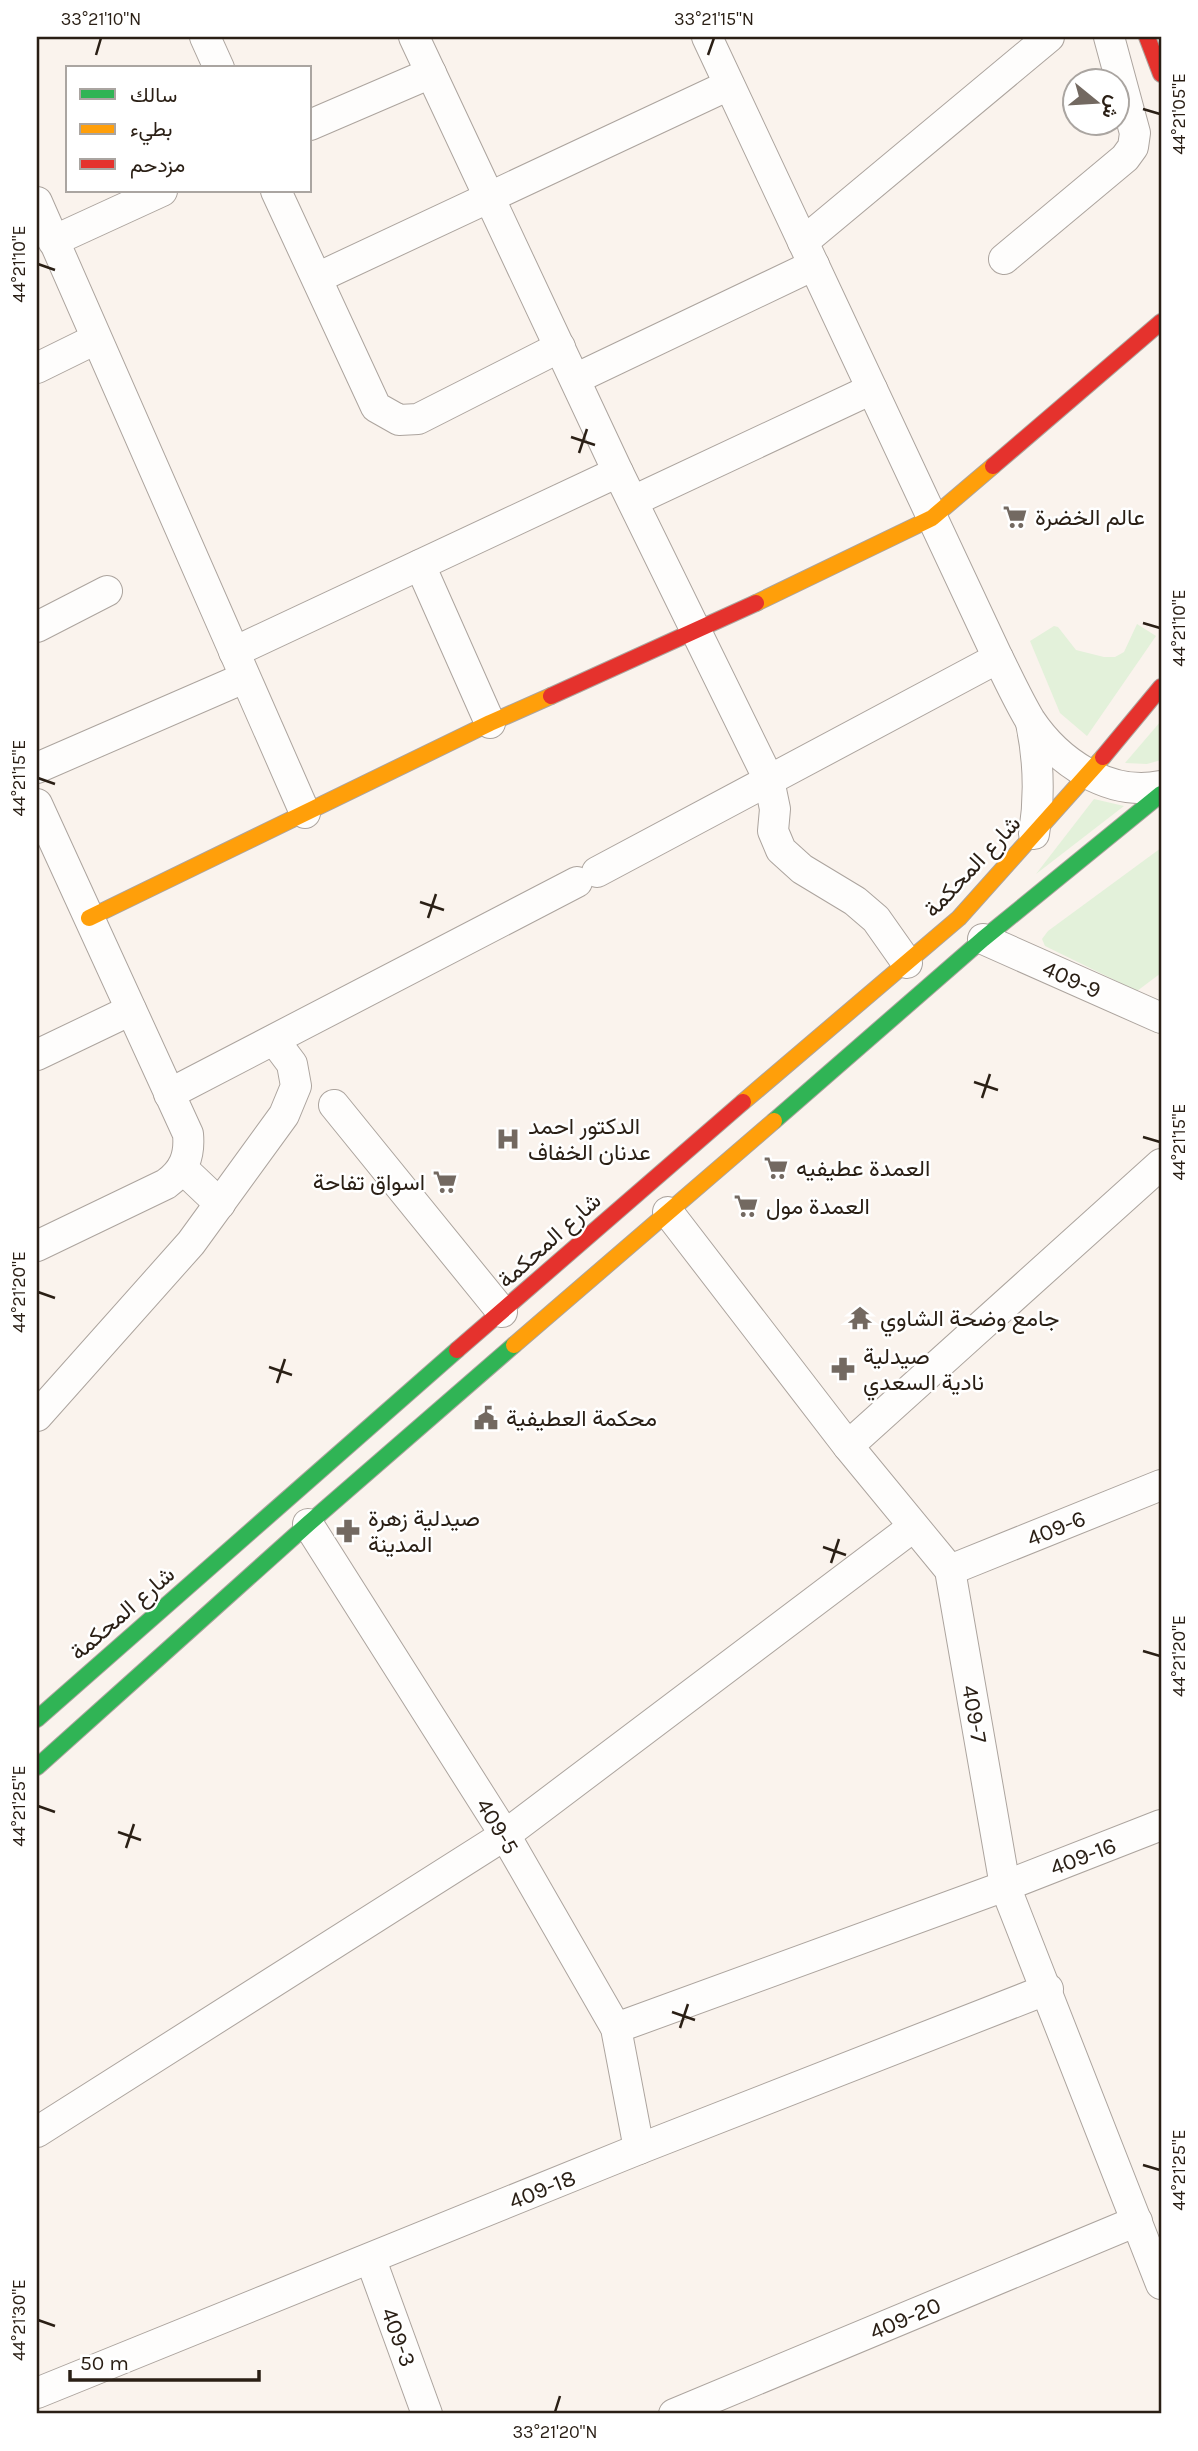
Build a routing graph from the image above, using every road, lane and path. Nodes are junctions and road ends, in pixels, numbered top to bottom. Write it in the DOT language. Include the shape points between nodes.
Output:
graph roads {
  1 [pos="205,37"];
  2 [pos="415,37"];
  3 [pos="707,37"];
  4 [pos="1049,37"];
  5 [pos="1109,37"];
  6 [pos="1147,37"];
  7 [pos="218,66"];
  8 [pos="431,73"];
  9 [pos="1161,74"];
  10 [pos="729,85"];
  11 [pos="312,124"];
  12 [pos="160,192"];
  13 [pos="276,192"];
  14 [pos="488,197"];
  15 [pos="38,210"];
  16 [pos="53,240"];
  17 [pos="808,254"];
  18 [pos="1004,259"];
  19 [pos="317,278"];
  20 [pos="1161,322"];
  21 [pos="96,339"];
  22 [pos="559,346"];
  23 [pos="37,368"];
  24 [pos="575,379"];
  25 [pos="872,389"];
  26 [pos="618,472"];
  27 [pos="633,501"];
  28 [pos="932,518"];
  29 [pos="420,565"];
  30 [pos="107,591"];
  31 [pos="37,627"];
  32 [pos="696,632"];
  33 [pos="998,658"];
  34 [pos="239,665"];
  35 [pos="1161,687"];
  36 [pos="1030,719"];
  37 [pos="490,723"];
  38 [pos="37,768"];
  39 [pos="1089,774"];
  40 [pos="769,780"];
  41 [pos="1161,786"];
  42 [pos="1161,794"];
  43 [pos="37,804"];
  44 [pos="305,813"];
  45 [pos="43,834"];
  46 [pos="1034,834"];
  47 [pos="89,918"];
  48 [pos="983,939"];
  49 [pos="907,963"];
  50 [pos="131,1010"];
  51 [pos="1161,1018"];
  52 [pos="274,1040"];
  53 [pos="37,1055"];
  54 [pos="169,1094"];
  55 [pos="334,1105"];
  56 [pos="1161,1164"];
  57 [pos="182,1168"];
  58 [pos="220,1204"];
  59 [pos="668,1212"];
  60 [pos="37,1246"];
  61 [pos="502,1312"];
  62 [pos="37,1416"];
  63 [pos="848,1446"];
  64 [pos="1161,1485"];
  65 [pos="308,1524"];
  66 [pos="913,1527"];
  67 [pos="950,1570"];
  68 [pos="37,1719"];
  69 [pos="37,1767"];
  70 [pos="1161,1825"];
  71 [pos="505,1835"];
  72 [pos="1005,1886"];
  73 [pos="1048,1989"];
  74 [pos="615,2028"];
  75 [pos="37,2132"];
  76 [pos="639,2149"];
  77 [pos="1137,2221"];
  78 [pos="371,2260"];
  79 [pos="1161,2284"];
  80 [pos="37,2393"];
  81 [pos="427,2414"];
  82 [pos="674,2414"];
  1 -- 7 [label="street"];
  2 -- 8 [label="street"];
  3 -- 10 [label="street"];
  4 -- 17 [label="street"];
  5 -- 18 [label="street" via="1135,133 1133,147"];
  6 -- 9 [label="main road"];
  8 -- 11 [label="street"];
  8 -- 14 [label="street"];
  10 -- 14 [label="street"];
  10 -- 17 [label="street"];
  12 -- 16 [label="street"];
  13 -- 19 [label="street"];
  14 -- 19 [label="street"];
  14 -- 22 [label="street"];
  15 -- 16 [label="street"];
  16 -- 21 [label="street"];
  17 -- 24 [label="street"];
  17 -- 25 [label="street"];
  19 -- 22 [label="street" via="376,407 399,420 418,419"];
  20 -- 28 [label="main road"];
  21 -- 23 [label="street"];
  21 -- 34 [label="street"];
  22 -- 24 [label="street"];
  24 -- 26 [label="street"];
  25 -- 27 [label="street"];
  25 -- 28 [label="street"];
  26 -- 27 [label="street"];
  26 -- 29 [label="street"];
  27 -- 32 [label="street"];
  28 -- 32 [label="main road"];
  28 -- 33 [label="street"];
  29 -- 34 [label="street"];
  29 -- 37 [label="street"];
  30 -- 31 [label="street"];
  32 -- 37 [label="main road"];
  32 -- 40 [label="street"];
  33 -- 36 [label="street"];
  33 -- 40 [label="street"];
  34 -- 38 [label="street"];
  34 -- 44 [label="street"];
  35 -- 39 [label="main road, شارع المحكمة"];
  36 -- 39 [label="street" via="1063,757"];
  36 -- 46 [label="street" via="1039,783"];
  37 -- 44 [label="main road"];
  39 -- 41 [label="street" via="1134,789"];
  39 -- 46 [label="main road, شارع المحكمة"];
  40 -- 49 [label="street" via="775,809 773,831 781,850 876,919"];
  40 -- 52 [label="street"];
  42 -- 48 [label="main road"];
  43 -- 45 [label="street"];
  44 -- 47 [label="main road"];
  45 -- 47 [label="street"];
  46 -- 49 [label="main road, شارع المحكمة" via="959,918"];
  47 -- 50 [label="street"];
  48 -- 51 [label="street, 409-9"];
  48 -- 59 [label="main road"];
  49 -- 61 [label="main road, شارع المحكمة"];
  50 -- 53 [label="street"];
  50 -- 54 [label="street"];
  52 -- 54 [label="street"];
  52 -- 58 [label="street" via="292,1064 296,1086 284,1115"];
  54 -- 57 [label="street" via="188,1135"];
  55 -- 61 [label="street"];
  56 -- 63 [label="street"];
  57 -- 58 [label="street"];
  57 -- 60 [label="street" via="166,1184"];
  58 -- 62 [label="street" via="191,1244"];
  59 -- 63 [label="street"];
  59 -- 65 [label="main road"];
  61 -- 68 [label="main road, شارع المحكمة"];
  63 -- 66 [label="street"];
  64 -- 67 [label="street, 409-6"];
  65 -- 69 [label="main road"];
  65 -- 71 [label="street, 409-5"];
  66 -- 67 [label="street"];
  66 -- 71 [label="street"];
  67 -- 72 [label="street, 409-7"];
  70 -- 72 [label="street, 409-16"];
  71 -- 74 [label="street, 409-5"];
  71 -- 75 [label="street"];
  72 -- 73 [label="street, 409-7"];
  72 -- 74 [label="street, 409-16"];
  73 -- 76 [label="street, 409-18"];
  73 -- 77 [label="street, 409-7"];
  74 -- 76 [label="street, 409-5"];
  76 -- 78 [label="street, 409-18"];
  77 -- 79 [label="street, 409-7"];
  77 -- 82 [label="street, 409-20"];
  78 -- 80 [label="street, 409-18"];
  78 -- 81 [label="street, 409-3"];
}
